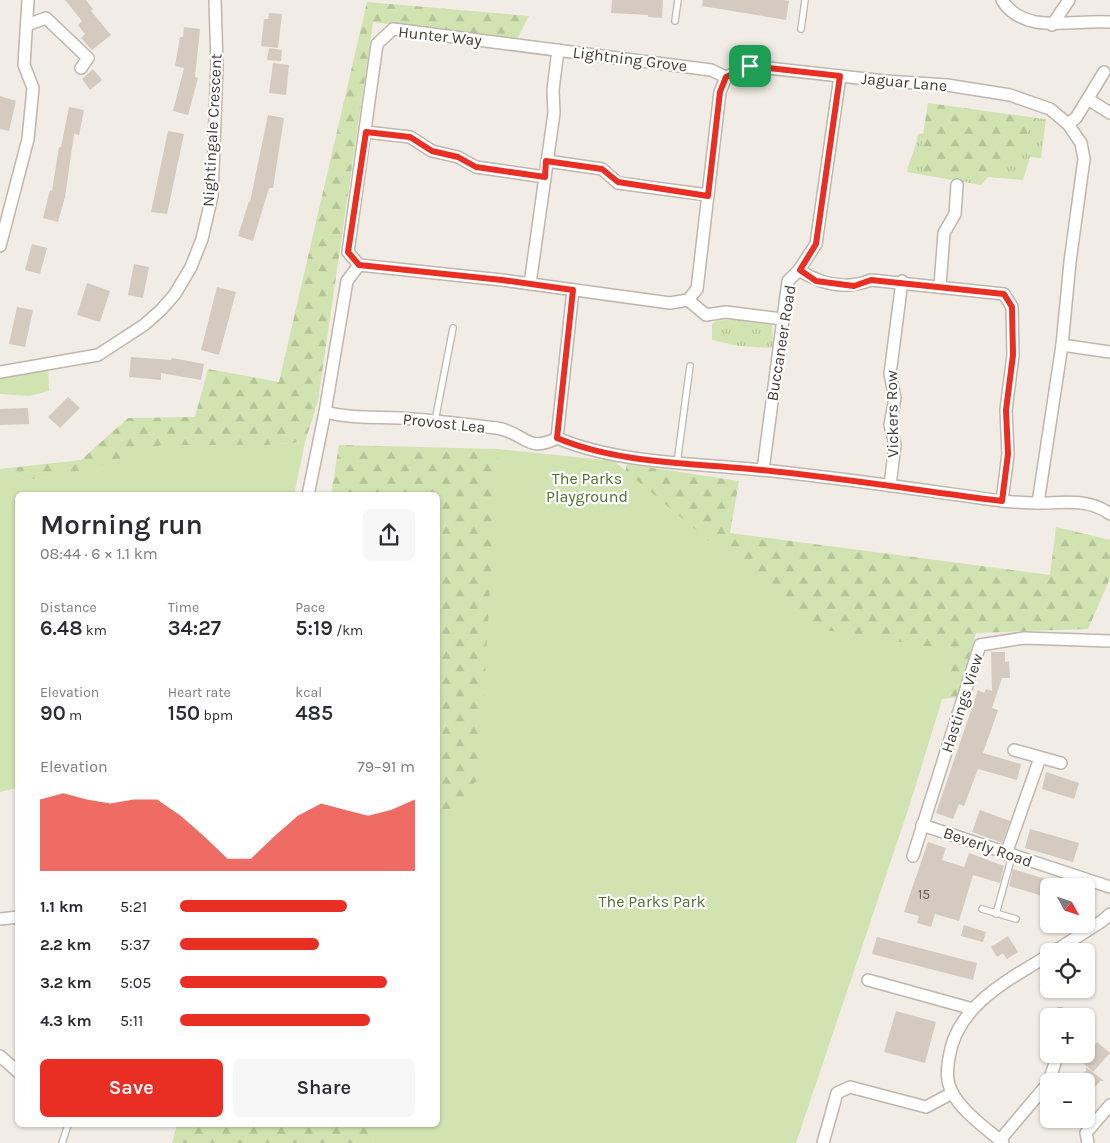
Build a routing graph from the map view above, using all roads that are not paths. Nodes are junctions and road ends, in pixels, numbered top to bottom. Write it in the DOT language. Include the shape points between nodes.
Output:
graph roads {
  1 [pos="28,0"];
  2 [pos="215,0"];
  3 [pos="678,0"];
  4 [pos="805,0"];
  5 [pos="1002,0"];
  6 [pos="1069,0"];
  7 [pos="675,21"];
  8 [pos="1110,22"];
  9 [pos="27,25"];
  10 [pos="1052,25"];
  11 [pos="801,29"];
  12 [pos="558,50"];
  13 [pos="81,68"];
  14 [pos="1104,72"];
  15 [pos="840,76"];
  16 [pos="726,77"];
  17 [pos="1088,99"];
  18 [pos="1110,113"];
  19 [pos="1068,124"];
  20 [pos="366,132"];
  21 [pos="546,161"];
  22 [pos="545,177"];
  23 [pos="957,185"];
  24 [pos="708,196"];
  25 [pos="0,246"];
  26 [pos="359,265"];
  27 [pos="800,270"];
  28 [pos="902,281"];
  29 [pos="530,284"];
  30 [pos="940,286"];
  31 [pos="573,290"];
  32 [pos="688,300"];
  33 [pos="782,319"];
  34 [pos="453,328"];
  35 [pos="1062,345"];
  36 [pos="1110,352"];
  37 [pos="690,366"];
  38 [pos="0,372"];
  39 [pos="326,412"];
  40 [pos="435,421"];
  41 [pos="557,438"];
  42 [pos="677,463"];
  43 [pos="763,470"];
  44 [pos="890,486"];
  45 [pos="309,492"];
  46 [pos="1002,501"];
  47 [pos="1038,503"];
  48 [pos="1110,514"];
  49 [pos="1110,641"];
  50 [pos="1014,750"];
  51 [pos="1040,758"];
  52 [pos="1061,763"];
  53 [pos="922,824"];
  54 [pos="1009,855"];
  55 [pos="913,856"];
  56 [pos="1110,887"];
  57 [pos="982,909"];
  58 [pos="996,914"];
  59 [pos="1110,914"];
  60 [pos="15,917"];
  61 [pos="0,919"];
  62 [pos="1016,919"];
  63 [pos="1068,943"];
  64 [pos="1040,960"];
  65 [pos="868,980"];
  66 [pos="973,1009"];
  67 [pos="0,1056"];
  68 [pos="15,1069"];
  69 [pos="952,1093"];
  70 [pos="1040,1093"];
  71 [pos="1110,1105"];
  72 [pos="67,1127"];
  73 [pos="1087,1138"];
  74 [pos="1002,1142"];
  75 [pos="62,1143"];
  76 [pos="823,1143"];
  1 -- 9 [label="street"];
  2 -- 38 [label="street, Nightingale Crescent" via="212,196 202,238 190,267 161,310 98,355"];
  3 -- 7 [label="lane"];
  4 -- 11 [label="lane"];
  5 -- 10 [label="street" via="1013,13"];
  6 -- 10 [label="street"];
  8 -- 10 [label="street" via="1078,21"];
  9 -- 13 [label="street" via="46,18 88,58"];
  9 -- 25 [label="street" via="24,65 33,88 28,139"];
  12 -- 16 [label="street, Lightning Grove" via="711,70"];
  12 -- 20 [label="street, Hunter Way" via="393,29 377,44"];
  12 -- 21 [label="street, Lightning Grove" via="554,113"];
  14 -- 17 [label="street"];
  15 -- 16 [label="street, Jaguar Lane" via="750,66"];
  15 -- 19 [label="street, Jaguar Lane" via="947,85 1010,95 1050,109"];
  15 -- 27 [label="street, Buccaneer Road" via="816,244"];
  16 -- 24 [label="street" via="720,92"];
  17 -- 18 [label="street"];
  17 -- 19 [label="street"];
  19 -- 35 [label="street, Jaguar Lane" via="1081,143 1084,159"];
  20 -- 22 [label="street" via="410,137 432,151 458,157 476,167"];
  20 -- 26 [label="street, Hunter Way" via="348,252"];
  21 -- 22 [label="street, Lightning Grove"];
  21 -- 24 [label="street" via="602,169 618,182"];
  22 -- 29 [label="street, Lightning Grove"];
  23 -- 30 [label="street" via="955,214 944,233"];
  24 -- 32 [label="street" via="696,289"];
  26 -- 29 [label="street"];
  26 -- 39 [label="street" via="347,281"];
  27 -- 28 [label="street" via="816,281 854,286 871,280"];
  27 -- 33 [label="street, Buccaneer Road" via="788,281"];
  28 -- 30 [label="street"];
  28 -- 44 [label="street, Vickers Row" via="890,374 895,398 890,425 895,444"];
  29 -- 31 [label="street"];
  30 -- 46 [label="street" via="1004,294 1011,302 1013,355 1006,410 1008,454"];
  31 -- 32 [label="street" via="670,303"];
  31 -- 41 [label="street"];
  32 -- 33 [label="street" via="706,315 726,312"];
  33 -- 43 [label="street, Buccaneer Road"];
  34 -- 40 [label="lane"];
  35 -- 36 [label="street"];
  35 -- 47 [label="street, Jaguar Lane"];
  37 -- 42 [label="lane"];
  39 -- 40 [label="street, Provost Lea" via="349,418"];
  39 -- 45 [label="street"];
  40 -- 41 [label="street, Provost Lea" via="505,429 534,445"];
  41 -- 42 [label="street" via="582,448"];
  42 -- 43 [label="street"];
  43 -- 44 [label="street"];
  44 -- 46 [label="street"];
  46 -- 47 [label="street"];
  47 -- 48 [label="street" via="1068,501 1100,506"];
  49 -- 53 [label="street, Hastings View" via="1024,638 980,645"];
  50 -- 51 [label="street"];
  51 -- 52 [label="street"];
  51 -- 54 [label="street"];
  53 -- 54 [label="street, Beverly Road"];
  53 -- 55 [label="street, Hastings View"];
  54 -- 56 [label="street, Beverly Road"];
  54 -- 58 [label="lane"];
  57 -- 58 [label="lane"];
  58 -- 62 [label="lane"];
  59 -- 63 [label="street"];
  60 -- 61 [label="street"];
  64 -- 66 [label="street" via="1006,981"];
  65 -- 66 [label="street"];
  66 -- 69 [label="street" via="956,1032 950,1047 948,1083"];
  67 -- 68 [label="street"];
  69 -- 74 [label="street"];
  69 -- 76 [label="street" via="926,1107 850,1087 837,1093"];
  70 -- 74 [label="street"];
  71 -- 73 [label="street"];
  72 -- 75 [label="lane"];
}
